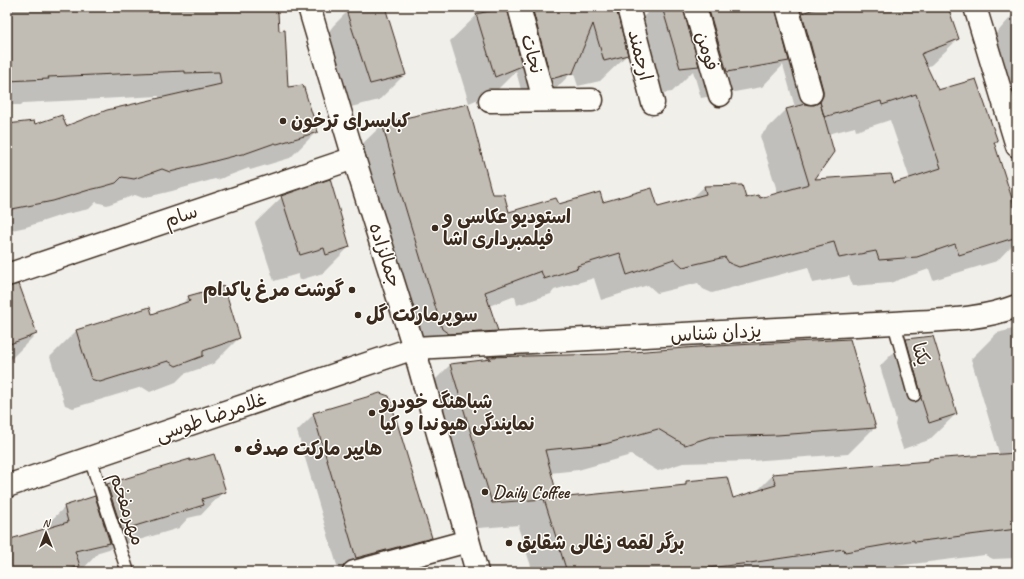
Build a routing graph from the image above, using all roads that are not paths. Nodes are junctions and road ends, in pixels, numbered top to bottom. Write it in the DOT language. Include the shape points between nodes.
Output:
graph roads {
  1 [pos="309,7"];
  2 [pos="519,7"];
  3 [pos="628,7"];
  4 [pos="695,7"];
  5 [pos="787,7"];
  6 [pos="975,7"];
  7 [pos="811,93"];
  8 [pos="720,95"];
  9 [pos="544,100"];
  10 [pos="592,100"];
  11 [pos="490,101"];
  12 [pos="653,103"];
  13 [pos="1017,146"];
  14 [pos="354,158"];
  15 [pos="7,275"];
  16 [pos="1017,306"];
  17 [pos="894,323"];
  18 [pos="414,348"];
  19 [pos="914,395"];
  20 [pos="90,458"];
  21 [pos="7,486"];
  22 [pos="468,541"];
  23 [pos="128,572"];
  24 [pos="354,572"];
  25 [pos="478,572"];
  1 -- 14 [label="street, جمالزاده"];
  2 -- 9 [label="street, نجات"];
  3 -- 12 [label="street, ارجمند"];
  4 -- 8 [label="street, فومن"];
  5 -- 7 [label="street"];
  6 -- 13 [label="street"];
  9 -- 10 [label="street, نجات"];
  9 -- 11 [label="street, نجات"];
  14 -- 15 [label="street, سام"];
  14 -- 18 [label="street, جمالزاده"];
  16 -- 17 [label="street, یزدان شناس" via="973,318"];
  17 -- 18 [label="street, یزدان شناس"];
  17 -- 19 [label="lane, یکتا"];
  18 -- 20 [label="street, غلامرضا طوسی"];
  18 -- 22 [label="street, جمالزاده"];
  20 -- 21 [label="street, غلامرضا طوسی"];
  20 -- 23 [label="lane, مهرمفخم"];
  22 -- 24 [label="street"];
  22 -- 25 [label="street, جمالزاده"];
}
